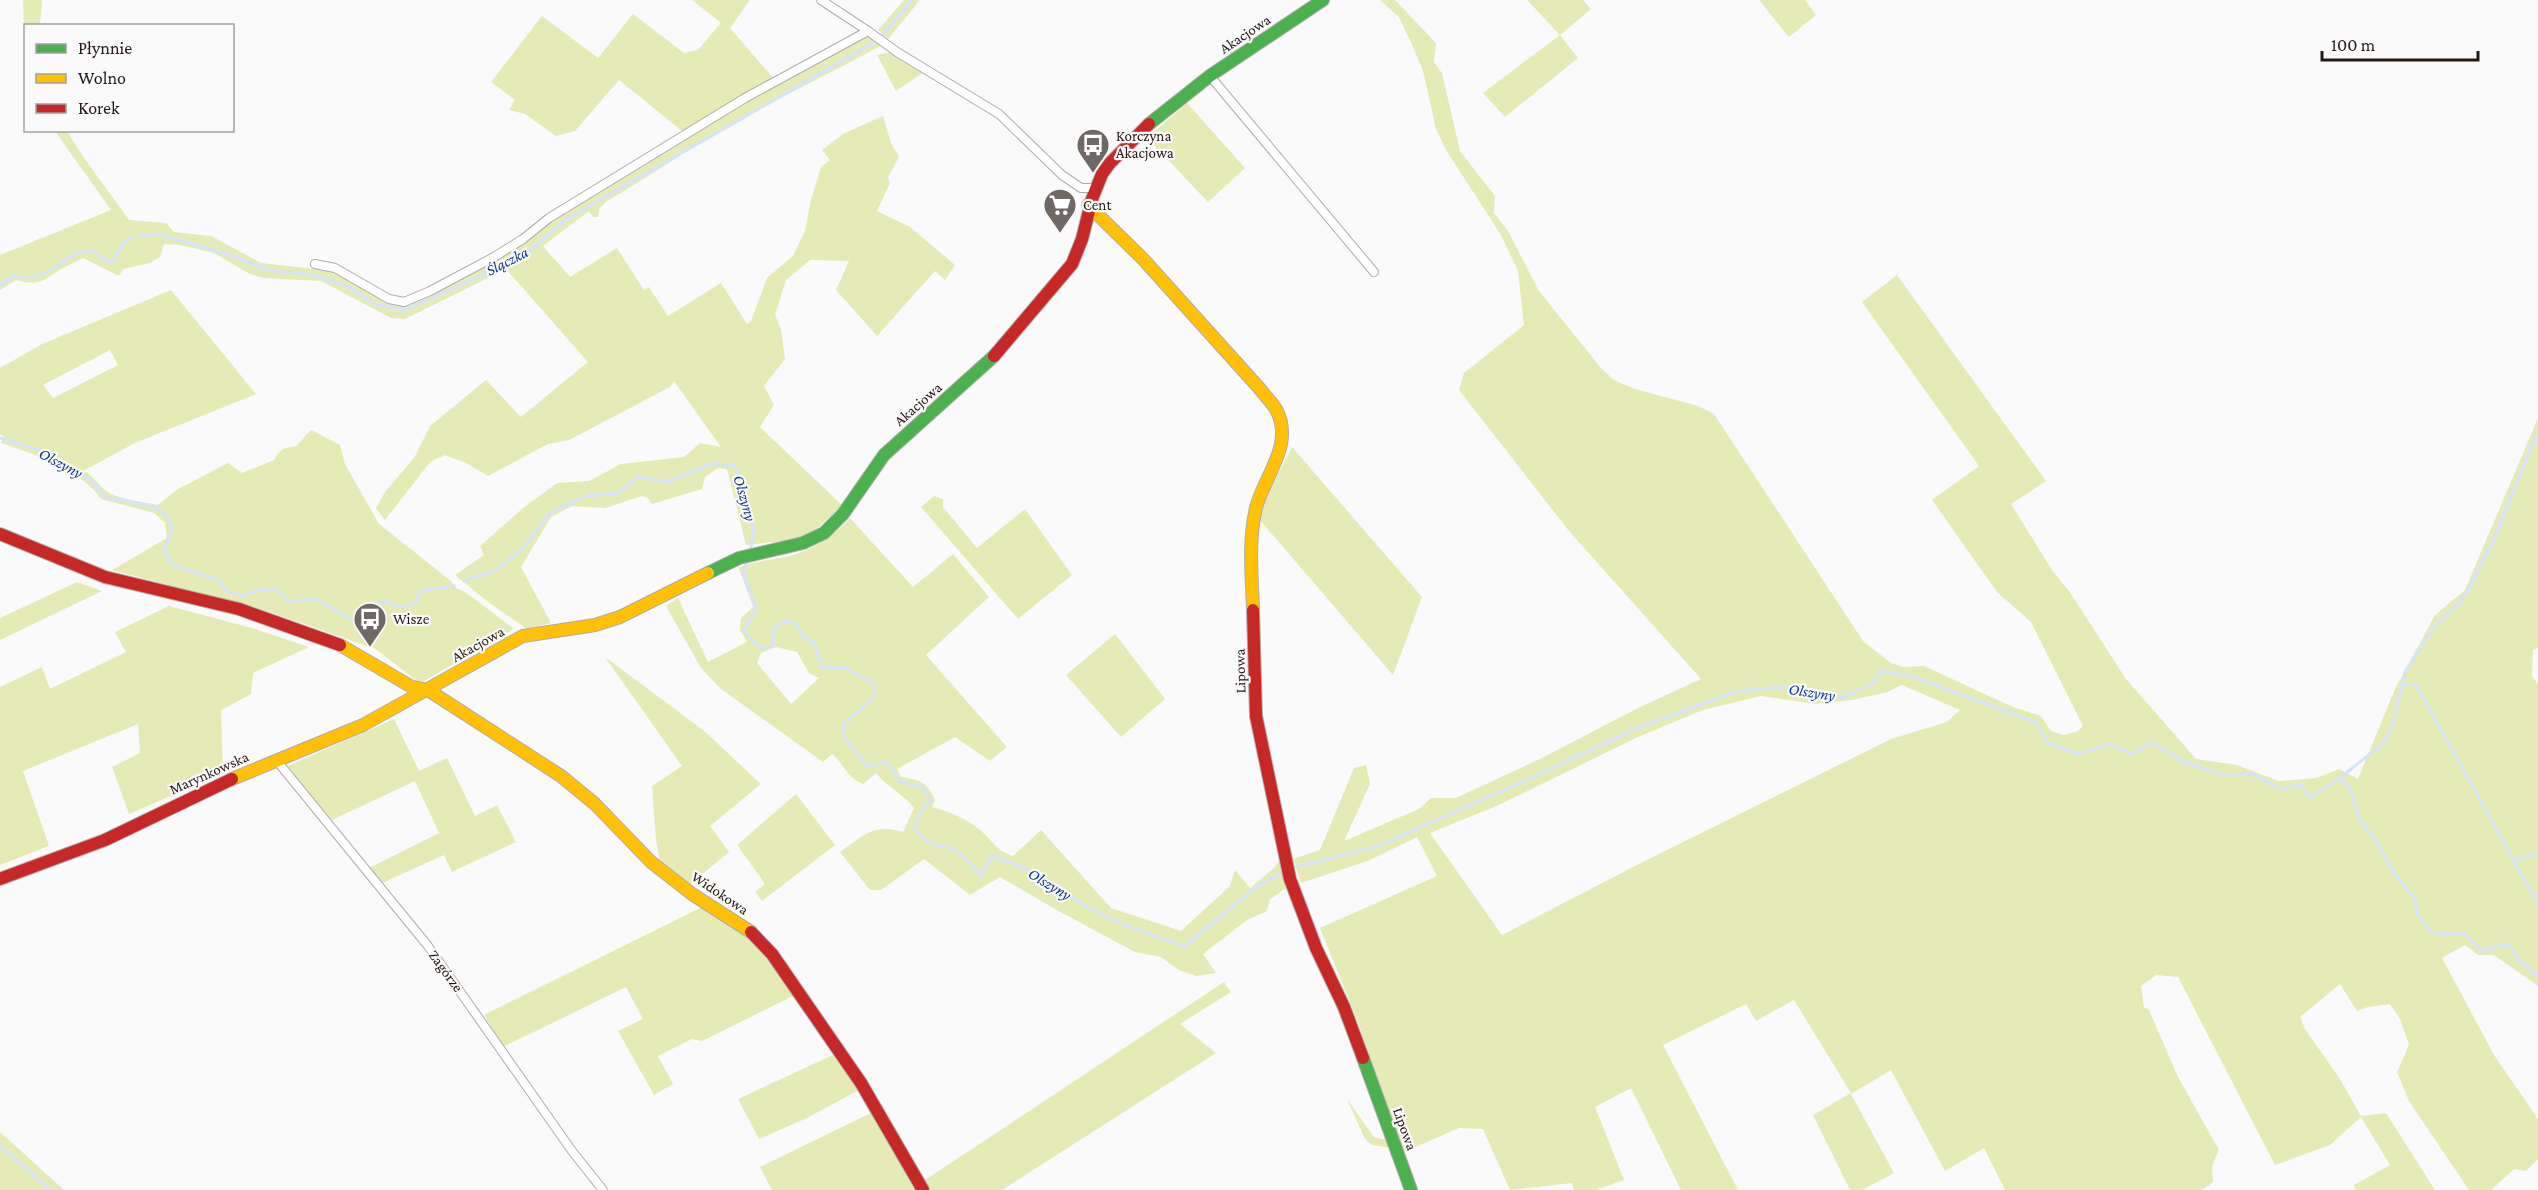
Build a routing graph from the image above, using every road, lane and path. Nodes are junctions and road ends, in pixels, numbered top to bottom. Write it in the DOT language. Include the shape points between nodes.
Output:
graph roads {
  1 [pos="822,0"];
  2 [pos="1323,0"];
  3 [pos="868,32"];
  4 [pos="1210,76"];
  5 [pos="1093,188"];
  6 [pos="1088,205"];
  7 [pos="315,264"];
  8 [pos="1374,272"];
  9 [pos="0,534"];
  10 [pos="428,690"];
  11 [pos="277,761"];
  12 [pos="0,879"];
  13 [pos="603,1190"];
  14 [pos="923,1190"];
  15 [pos="1411,1190"];
  1 -- 3 [label="street"];
  2 -- 4 [label="street, Akacjowa"];
  3 -- 5 [label="street" via="999,114 1062,175 1081,188"];
  3 -- 7 [label="street" via="714,116 549,218 494,257 405,302 389,299 335,268"];
  4 -- 5 [label="street, Akacjowa" via="1143,131 1109,164"];
  4 -- 8 [label="street"];
  5 -- 6 [label="street, Akacjowa"];
  6 -- 10 [label="street, Akacjowa" via="1078,249 1057,284 998,352 884,455 828,530 812,540 739,558 620,617 596,625 523,636"];
  6 -- 15 [label="street, Lipowa" via="1143,258 1277,411 1283,432 1279,454 1256,507 1251,550 1256,716 1290,879 1344,1007"];
  9 -- 10 [label="street" via="105,577 239,609 330,640 412,687"];
  10 -- 11 [label="street, Marynkowska" via="363,725"];
  10 -- 14 [label="street, Widokowa" via="561,776 595,804 651,862 754,934 861,1083"];
  11 -- 12 [label="street, Marynkowska" via="212,787 105,840"];
  11 -- 13 [label="street, Zagórze" via="428,946"];
}
